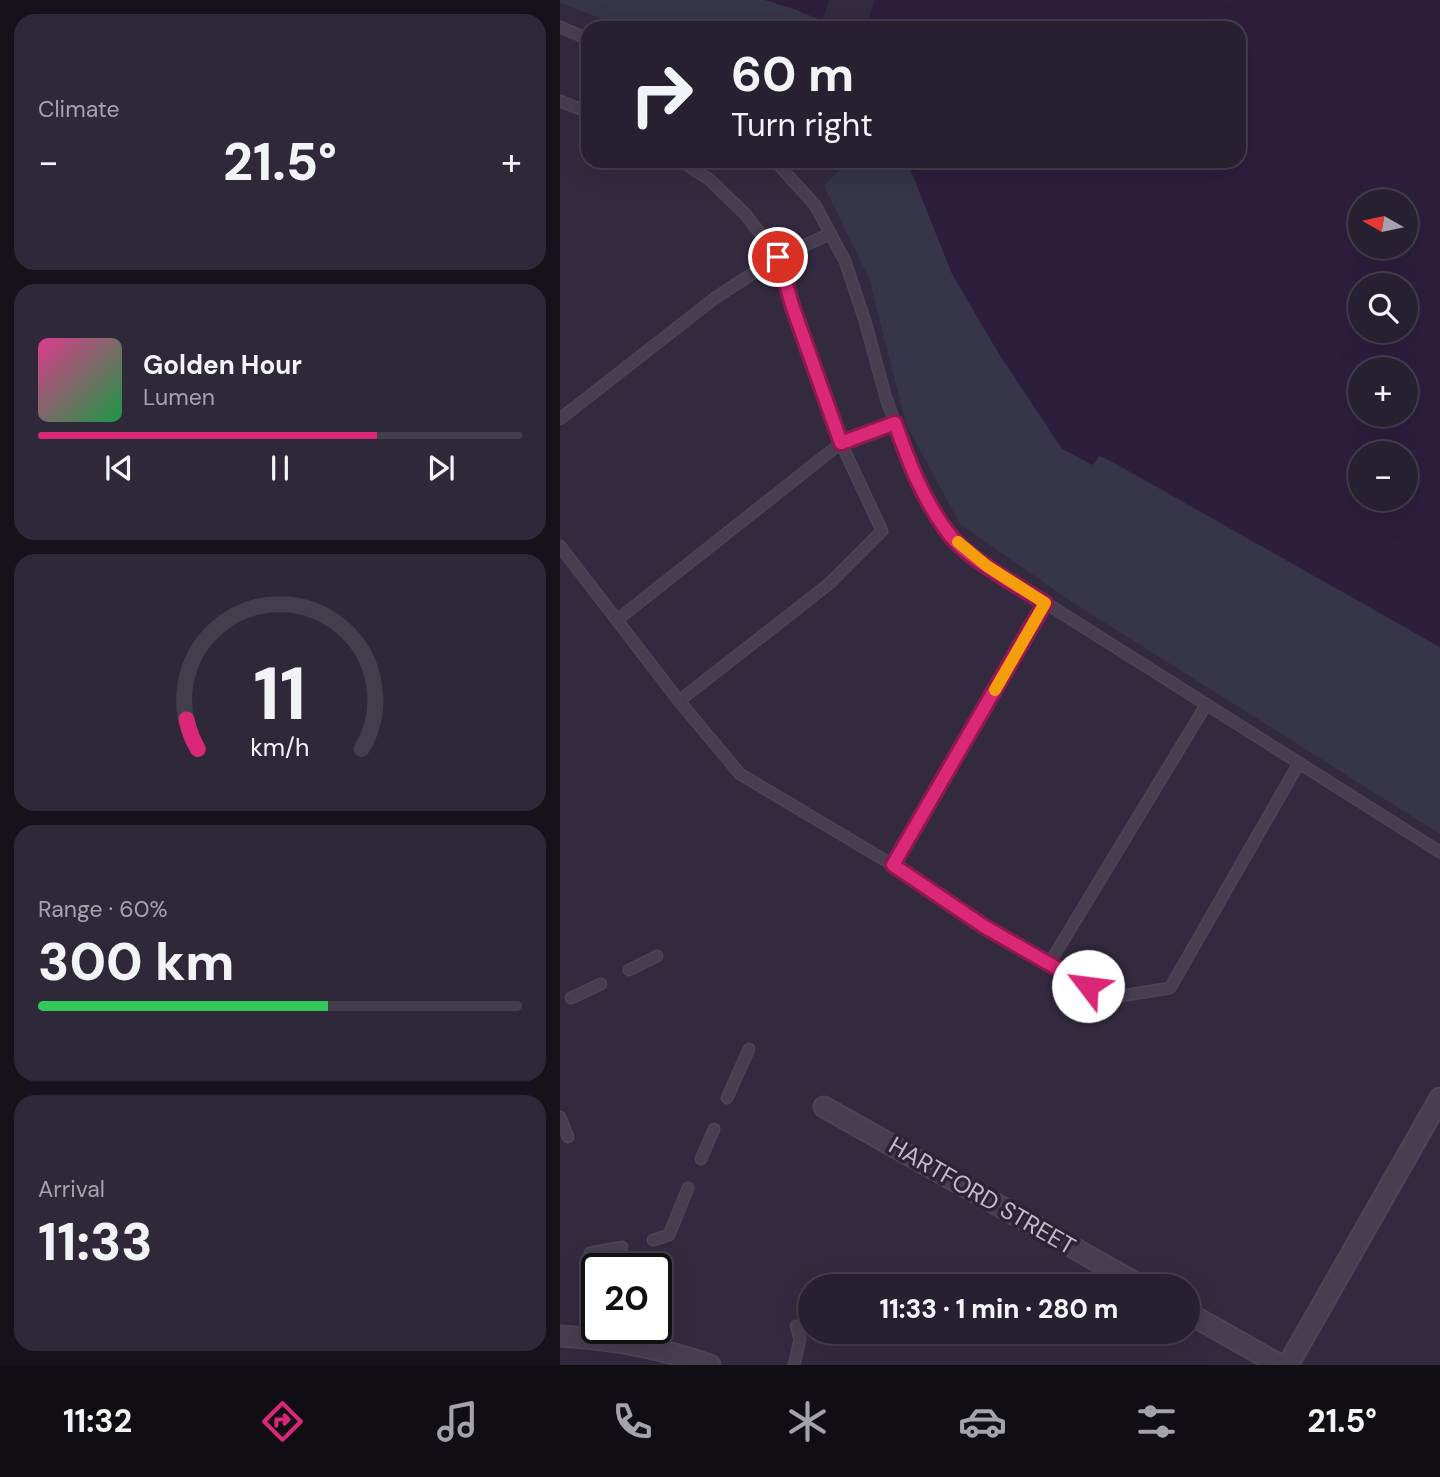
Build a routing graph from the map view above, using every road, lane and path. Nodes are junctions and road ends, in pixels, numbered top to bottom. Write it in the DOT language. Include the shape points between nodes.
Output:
graph roads {
  1 [pos="560,27"];
  2 [pos="581,37"];
  3 [pos="560,101"];
  4 [pos="581,109"];
  5 [pos="692,168"];
  6 [pos="781,168"];
  7 [pos="830,234"];
  8 [pos="778,257"];
  9 [pos="560,419"];
  10 [pos="895,423"];
  11 [pos="841,443"];
  12 [pos="560,546"];
  13 [pos="1045,603"];
  14 [pos="617,620"];
  15 [pos="680,701"];
  16 [pos="1206,705"];
  17 [pos="1299,763"];
  18 [pos="1440,852"];
  19 [pos="893,865"];
  20 [pos="657,956"];
  21 [pos="1049,964"];
  22 [pos="629,970"];
  23 [pos="601,984"];
  24 [pos="571,998"];
  25 [pos="749,1049"];
  26 [pos="727,1098"];
  27 [pos="1440,1098"];
  28 [pos="824,1107"];
  29 [pos="560,1117"];
  30 [pos="714,1129"];
  31 [pos="568,1137"];
  32 [pos="701,1159"];
  33 [pos="688,1188"];
  34 [pos="653,1240"];
  35 [pos="622,1247"];
  36 [pos="590,1253"];
  37 [pos="1120,1274"];
  38 [pos="1200,1320"];
  39 [pos="796,1326"];
  40 [pos="560,1336"];
  41 [pos="710,1365"];
  42 [pos="794,1365"];
  43 [pos="1280,1365"];
  44 [pos="1288,1365"];
  1 -- 2 [label="lane"];
  3 -- 4 [label="lane"];
  5 -- 8 [label="lane" via="746,215"];
  6 -- 7 [label="lane" via="815,205"];
  7 -- 8 [label="lane"];
  7 -- 10 [label="lane" via="849,273"];
  8 -- 9 [label="lane" via="715,298"];
  8 -- 11 [label="lane"];
  10 -- 11 [label="lane"];
  10 -- 13 [label="lane" via="916,483 950,536"];
  11 -- 14 [label="lane"];
  11 -- 15 [label="lane" via="882,531 830,583"];
  12 -- 14 [label="lane"];
  13 -- 16 [label="lane"];
  13 -- 19 [label="lane"];
  14 -- 15 [label="lane"];
  15 -- 19 [label="lane" via="740,774"];
  16 -- 17 [label="lane"];
  16 -- 21 [label="lane"];
  17 -- 18 [label="lane"];
  17 -- 21 [label="lane" via="1170,988 1108,998"];
  19 -- 21 [label="lane"];
  20 -- 22 [label="lane"];
  23 -- 24 [label="lane"];
  25 -- 26 [label="lane"];
  27 -- 44 [label="street"];
  28 -- 37 [label="street, HARTFORD STREET"];
  29 -- 31 [label="lane"];
  30 -- 32 [label="lane"];
  33 -- 34 [label="lane" via="668,1235"];
  35 -- 36 [label="lane"];
  38 -- 43 [label="street"];
  39 -- 42 [label="lane" via="800,1339"];
  40 -- 41 [label="street" via="659,1349"];
}
